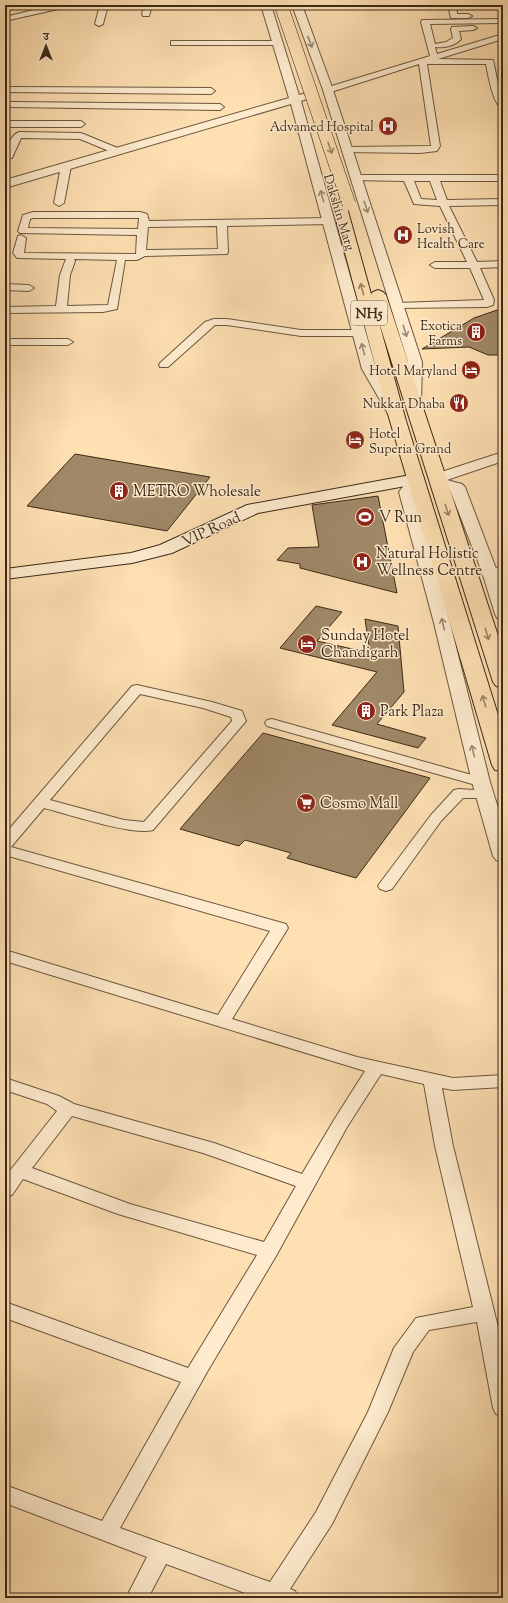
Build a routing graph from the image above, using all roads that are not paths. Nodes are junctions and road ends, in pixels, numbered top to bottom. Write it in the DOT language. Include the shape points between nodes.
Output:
graph roads {
  1 [pos="64,5"];
  2 [pos="104,5"];
  3 [pos="148,5"];
  4 [pos="266,5"];
  5 [pos="272,5"];
  6 [pos="281,5"];
  7 [pos="297,5"];
  8 [pos="452,5"];
  9 [pos="146,14"];
  10 [pos="503,16"];
  11 [pos="5,19"];
  12 [pos="503,21"];
  13 [pos="99,24"];
  14 [pos="503,28"];
  15 [pos="503,36"];
  16 [pos="174,43"];
  17 [pos="277,43"];
  18 [pos="431,46"];
  19 [pos="434,57"];
  20 [pos="423,61"];
  21 [pos="499,84"];
  22 [pos="8,90"];
  23 [pos="89,90"];
  24 [pos="328,90"];
  25 [pos="211,91"];
  26 [pos="295,99"];
  27 [pos="11,105"];
  28 [pos="85,105"];
  29 [pos="503,106"];
  30 [pos="194,107"];
  31 [pos="220,107"];
  32 [pos="220,121"];
  33 [pos="5,124"];
  34 [pos="81,124"];
  35 [pos="81,136"];
  36 [pos="347,150"];
  37 [pos="116,151"];
  38 [pos="9,156"];
  39 [pos="66,166"];
  40 [pos="356,178"];
  41 [pos="408,178"];
  42 [pos="434,178"];
  43 [pos="503,178"];
  44 [pos="5,184"];
  45 [pos="503,202"];
  46 [pos="59,203"];
  47 [pos="443,203"];
  48 [pos="344,204"];
  49 [pos="329,221"];
  50 [pos="222,222"];
  51 [pos="142,231"];
  52 [pos="22,235"];
  53 [pos="141,252"];
  54 [pos="70,261"];
  55 [pos="121,261"];
  56 [pos="503,264"];
  57 [pos="435,265"];
  58 [pos="474,265"];
  59 [pos="5,287"];
  60 [pos="29,288"];
  61 [pos="489,303"];
  62 [pos="397,306"];
  63 [pos="5,310"];
  64 [pos="62,310"];
  65 [pos="493,315"];
  66 [pos="359,333"];
  67 [pos="5,342"];
  68 [pos="68,342"];
  69 [pos="164,365"];
  70 [pos="414,406"];
  71 [pos="398,421"];
  72 [pos="503,456"];
  73 [pos="416,479"];
  74 [pos="438,480"];
  75 [pos="496,571"];
  76 [pos="5,574"];
  77 [pos="503,614"];
  78 [pos="503,682"];
  79 [pos="272,723"];
  80 [pos="503,765"];
  81 [pos="483,788"];
  82 [pos="40,802"];
  83 [pos="5,844"];
  84 [pos="5,850"];
  85 [pos="503,856"];
  86 [pos="386,886"];
  87 [pos="5,955"];
  88 [pos="222,1022"];
  89 [pos="376,1068"];
  90 [pos="432,1079"];
  91 [pos="503,1081"];
  92 [pos="5,1084"];
  93 [pos="68,1109"];
  94 [pos="20,1171"];
  95 [pos="307,1183"];
  96 [pos="5,1190"];
  97 [pos="269,1251"];
  98 [pos="5,1310"];
  99 [pos="484,1313"];
  100 [pos="193,1378"];
  101 [pos="503,1408"];
  102 [pos="5,1494"];
  103 [pos="107,1531"];
  104 [pos="161,1552"];
  105 [pos="281,1596"];
  106 [pos="137,1598"];
  1 -- 11 [label="street"];
  2 -- 13 [label="street"];
  3 -- 9 [label="street"];
  4 -- 17 [label="street"];
  5 -- 48 [label="highway, Dakshin Marg / NH5"];
  6 -- 48 [label="highway, NH5, one-way, bridge"];
  7 -- 24 [label="street, Dakshin Marg, one-way"];
  8 -- 10 [label="street" via="454,16"];
  12 -- 18 [label="street" via="425,22"];
  14 -- 18 [label="street" via="455,29 455,41"];
  15 -- 19 [label="street"];
  16 -- 17 [label="street"];
  17 -- 26 [label="street"];
  18 -- 19 [label="street"];
  19 -- 20 [label="street"];
  20 -- 21 [label="street" via="493,62"];
  20 -- 24 [label="street"];
  20 -- 36 [label="street" via="436,146 434,149"];
  21 -- 29 [label="street"];
  22 -- 23 [label="street"];
  23 -- 25 [label="street"];
  23 -- 28 [label="street"];
  24 -- 26 [label="street"];
  24 -- 36 [label="street, Dakshin Marg"];
  26 -- 32 [label="street"];
  49 -- 26 [label="street, one-way"];
  27 -- 28 [label="street"];
  28 -- 30 [label="street"];
  28 -- 34 [label="street"];
  30 -- 31 [label="street"];
  30 -- 32 [label="street"];
  32 -- 37 [label="street"];
  33 -- 34 [label="street"];
  34 -- 35 [label="street"];
  35 -- 37 [label="street"];
  35 -- 38 [label="street" via="17,136"];
  36 -- 40 [label="street, Dakshin Marg"];
  37 -- 39 [label="street"];
  39 -- 44 [label="street"];
  39 -- 46 [label="street"];
  40 -- 41 [label="street"];
  40 -- 62 [label="street, Dakshin Marg, one-way"];
  41 -- 42 [label="street"];
  41 -- 47 [label="street" via="417,202"];
  42 -- 43 [label="street"];
  42 -- 47 [label="street"];
  45 -- 47 [label="street"];
  47 -- 58 [label="street"];
  48 -- 70 [label="highway, NH5"];
  71 -- 48 [label="highway, Dakshin Marg / NH5, one-way"];
  49 -- 50 [label="street"];
  49 -- 66 [label="street"];
  50 -- 51 [label="street"];
  50 -- 53 [label="street" via="223,252"];
  51 -- 52 [label="street"];
  51 -- 52 [label="street" via="144,216 140,215 33,214 26,217"];
  51 -- 53 [label="street"];
  52 -- 53 [label="street" via="18,253 20,256 132,257 140,256"];
  54 -- 64 [label="street"];
  55 -- 64 [label="street" via="113,307"];
  56 -- 58 [label="street"];
  57 -- 58 [label="street"];
  58 -- 61 [label="street"];
  59 -- 60 [label="street"];
  61 -- 62 [label="street"];
  61 -- 65 [label="street"];
  62 -- 70 [label="street, Dakshin Marg, one-way" via="415,362"];
  63 -- 64 [label="street"];
  66 -- 69 [label="street" via="301,333 214,322"];
  71 -- 66 [label="street, one-way" via="369,369"];
  67 -- 68 [label="street"];
  70 -- 74 [label="highway"];
  71 -- 73 [label="highway, Dakshin Marg"];
  72 -- 74 [label="street"];
  73 -- 76 [label="main road, VIP Road" via="253,509 166,549 132,558"];
  80 -- 73 [label="highway, Dakshin Marg, one-way"];
  81 -- 73 [label="street, one-way" via="407,492"];
  74 -- 75 [label="street" via="458,487"];
  74 -- 78 [label="highway, one-way"];
  75 -- 77 [label="street"];
  79 -- 81 [label="street"];
  81 -- 85 [label="street"];
  81 -- 86 [label="street" via="459,793 436,818"];
  82 -- 82 [label="street" via="124,824 148,827 239,721 237,714 137,689"];
  82 -- 83 [label="street"];
  84 -- 88 [label="street" via="280,928"];
  87 -- 88 [label="street"];
  88 -- 89 [label="street"];
  89 -- 90 [label="street"];
  89 -- 95 [label="street" via="340,1124"];
  90 -- 91 [label="street" via="453,1084"];
  90 -- 99 [label="street" via="444,1146"];
  92 -- 93 [label="street" via="53,1100"];
  93 -- 94 [label="street"];
  93 -- 95 [label="street" via="208,1148"];
  94 -- 96 [label="street"];
  94 -- 97 [label="street" via="125,1209"];
  95 -- 97 [label="street"];
  97 -- 100 [label="street"];
  98 -- 100 [label="street"];
  99 -- 101 [label="street"];
  99 -- 105 [label="street" via="423,1323 404,1348 378,1412"];
  100 -- 103 [label="street"];
  102 -- 103 [label="street"];
  103 -- 104 [label="street"];
  104 -- 105 [label="street"];
  104 -- 106 [label="street"];
}
